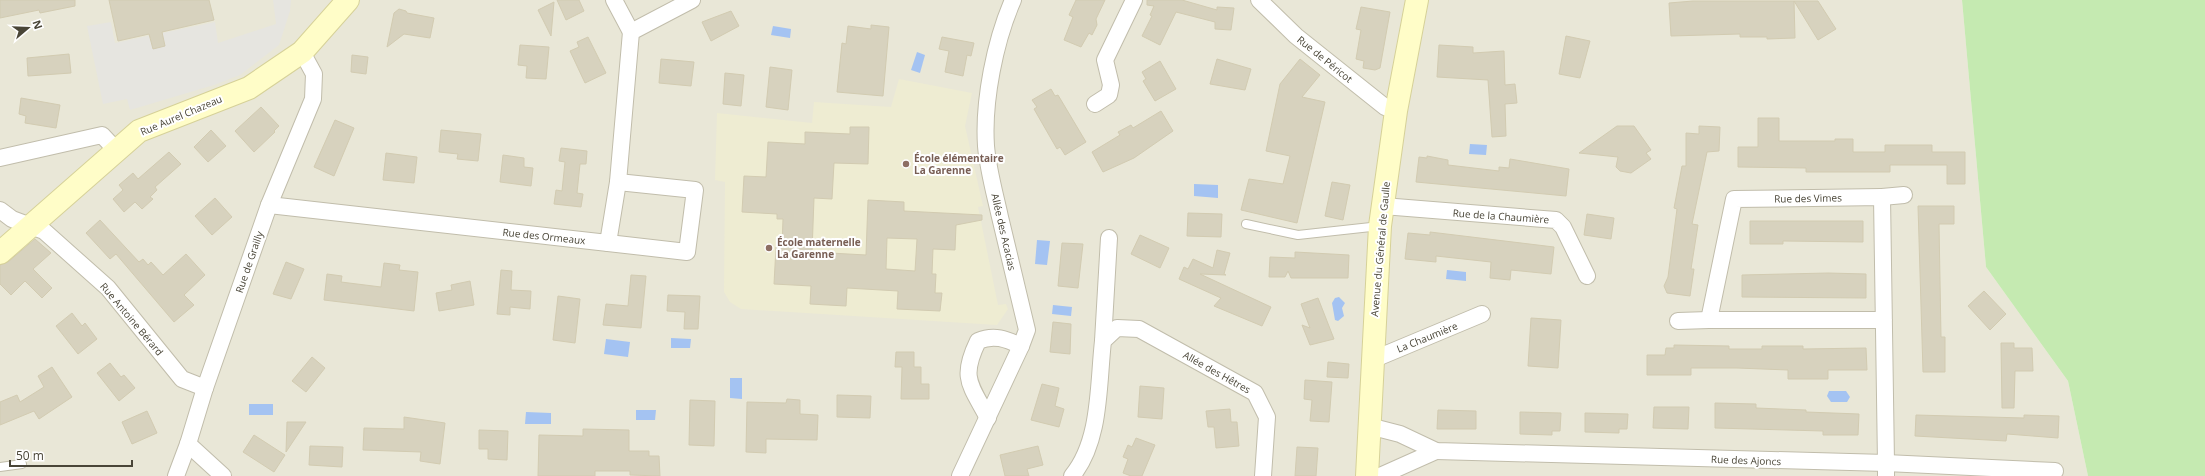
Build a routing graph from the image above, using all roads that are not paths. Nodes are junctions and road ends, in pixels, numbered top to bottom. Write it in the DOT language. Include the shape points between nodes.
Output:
graph roads {
  1 [pos="348,0"];
  2 [pos="614,0"];
  3 [pos="692,0"];
  4 [pos="1013,0"];
  5 [pos="1134,0"];
  6 [pos="1259,0"];
  7 [pos="1417,0"];
  8 [pos="1273,5"];
  9 [pos="631,32"];
  10 [pos="302,52"];
  11 [pos="1095,104"];
  12 [pos="1396,111"];
  13 [pos="116,150"];
  14 [pos="0,158"];
  15 [pos="618,182"];
  16 [pos="1904,195"];
  17 [pos="1882,198"];
  18 [pos="269,205"];
  19 [pos="0,210"];
  20 [pos="1381,216"];
  21 [pos="1246,224"];
  22 [pos="31,225"];
  23 [pos="1109,238"];
  24 [pos="608,243"];
  25 [pos="0,253"];
  26 [pos="1587,276"];
  27 [pos="1482,314"];
  28 [pos="1678,320"];
  29 [pos="1710,320"];
  30 [pos="1884,320"];
  31 [pos="1103,341"];
  32 [pos="1021,346"];
  33 [pos="1372,360"];
  34 [pos="205,388"];
  35 [pos="988,418"];
  36 [pos="1369,426"];
  37 [pos="188,444"];
  38 [pos="1436,451"];
  39 [pos="22,464"];
  40 [pos="0,467"];
  41 [pos="1886,470"];
  42 [pos="2056,471"];
  43 [pos="176,476"];
  44 [pos="223,476"];
  45 [pos="960,476"];
  46 [pos="1072,476"];
  47 [pos="1263,476"];
  48 [pos="1367,476"];
  49 [pos="1380,476"];
  1 -- 10 [label="main road, Rue Aurel Chazeau"];
  2 -- 9 [label="street"];
  3 -- 9 [label="street"];
  4 -- 32 [label="street, Allée des Acacias" via="1006,15 996,55 985,130 996,199 1027,330"];
  5 -- 11 [label="street" via="1105,60 1111,85 1109,95"];
  6 -- 8 [label="street, Rue de Péricot"];
  7 -- 12 [label="main road, Avenue du Général de Gaulle"];
  8 -- 12 [label="street, Rue de Péricot" via="1296,36 1385,107"];
  9 -- 15 [label="street"];
  10 -- 13 [label="main road, Rue Aurel Chazeau" via="249,88 139,131"];
  10 -- 18 [label="street, Rue de Grailly" via="314,74 313,99"];
  12 -- 20 [label="main road, Avenue du Général de Gaulle"];
  13 -- 14 [label="street" via="102,135"];
  13 -- 22 [label="main road, Rue Aurel Chazeau"];
  15 -- 24 [label="street"];
  15 -- 24 [label="street, Rue des Ormeaux" via="695,190 687,252"];
  16 -- 17 [label="street"];
  17 -- 29 [label="street, Rue des Vimes" via="1734,199"];
  17 -- 30 [label="street"];
  18 -- 24 [label="street, Rue des Ormeaux"];
  18 -- 34 [label="street, Rue de Grailly"];
  19 -- 22 [label="street, Rue Antoine Bérard"];
  20 -- 21 [label="lane" via="1298,235"];
  20 -- 26 [label="street, Rue de la Chaumière" via="1556,220 1563,227"];
  20 -- 33 [label="main road, Avenue du Général de Gaulle"];
  22 -- 25 [label="main road, Rue Aurel Chazeau"];
  22 -- 34 [label="street, Rue Antoine Bérard" via="44,231 108,288 182,379"];
  23 -- 31 [label="street"];
  27 -- 33 [label="street, La Chaumière"];
  28 -- 29 [label="street"];
  29 -- 30 [label="street"];
  30 -- 41 [label="street"];
  31 -- 46 [label="street" via="1092,438 1081,465"];
  31 -- 47 [label="street, Allée des Hêtres" via="1117,328 1139,329 1255,393 1267,417"];
  32 -- 35 [label="street, Allée des Acacias"];
  32 -- 35 [label="street" via="1003,338 987,337 978,341 969,360 969,381"];
  33 -- 36 [label="main road, Avenue du Général de Gaulle"];
  34 -- 37 [label="street, Rue de Grailly"];
  35 -- 45 [label="street, Allée des Acacias"];
  36 -- 38 [label="street, Rue des Ajoncs" via="1400,434"];
  36 -- 48 [label="main road, Avenue du Général de Gaulle"];
  37 -- 43 [label="street, Rue de Grailly"];
  37 -- 44 [label="street"];
  38 -- 41 [label="street, Rue des Ajoncs"];
  38 -- 49 [label="street, Rue des Ajoncs"];
  39 -- 40 [label="lane"];
  41 -- 42 [label="street, Rue des Ajoncs"];
}
